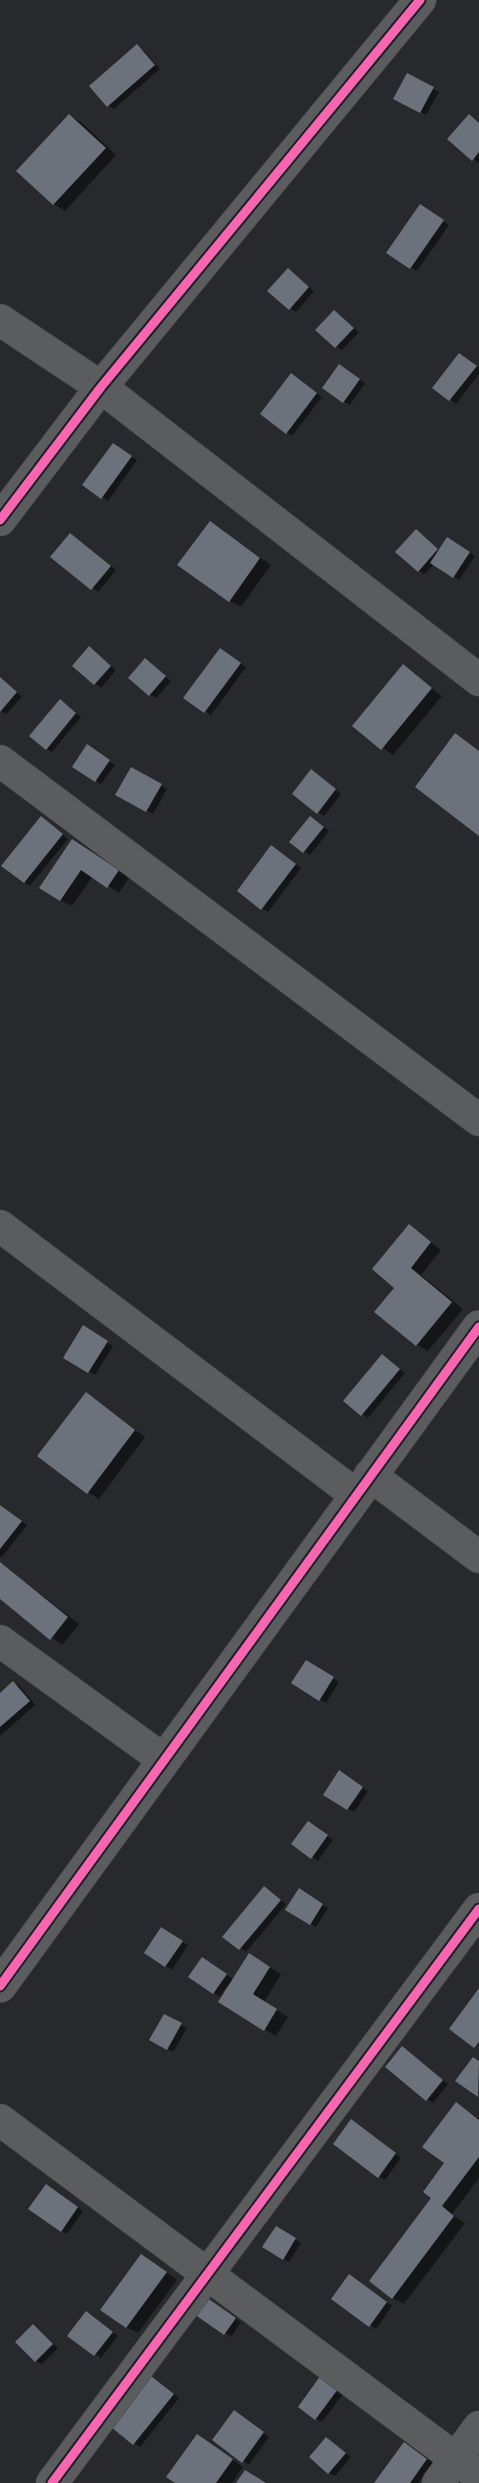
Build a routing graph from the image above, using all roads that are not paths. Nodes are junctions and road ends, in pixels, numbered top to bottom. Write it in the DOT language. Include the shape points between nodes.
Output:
graph roads {
  1 [pos="420,0"];
  2 [pos="0,320"];
  3 [pos="101,387"];
  4 [pos="0,520"];
  5 [pos="479,680"];
  6 [pos="0,761"];
  7 [pos="479,1120"];
  8 [pos="0,1227"];
  9 [pos="479,1327"];
  10 [pos="363,1485"];
  11 [pos="479,1557"];
  12 [pos="0,1641"];
  13 [pos="164,1760"];
  14 [pos="479,1909"];
  15 [pos="0,1986"];
  16 [pos="0,2120"];
  17 [pos="207,2274"];
  18 [pos="479,2427"];
  19 [pos="458,2472"];
  20 [pos="52,2483"];
  1 -- 3 [label="street"];
  2 -- 3 [label="street"];
  3 -- 4 [label="street"];
  3 -- 5 [label="street"];
  6 -- 7 [label="street"];
  8 -- 10 [label="street"];
  9 -- 10 [label="street"];
  10 -- 11 [label="street"];
  10 -- 13 [label="street"];
  12 -- 13 [label="street"];
  13 -- 15 [label="street"];
  14 -- 17 [label="street"];
  16 -- 17 [label="street"];
  17 -- 19 [label="street"];
  17 -- 20 [label="street"];
  18 -- 19 [label="street"];
}
